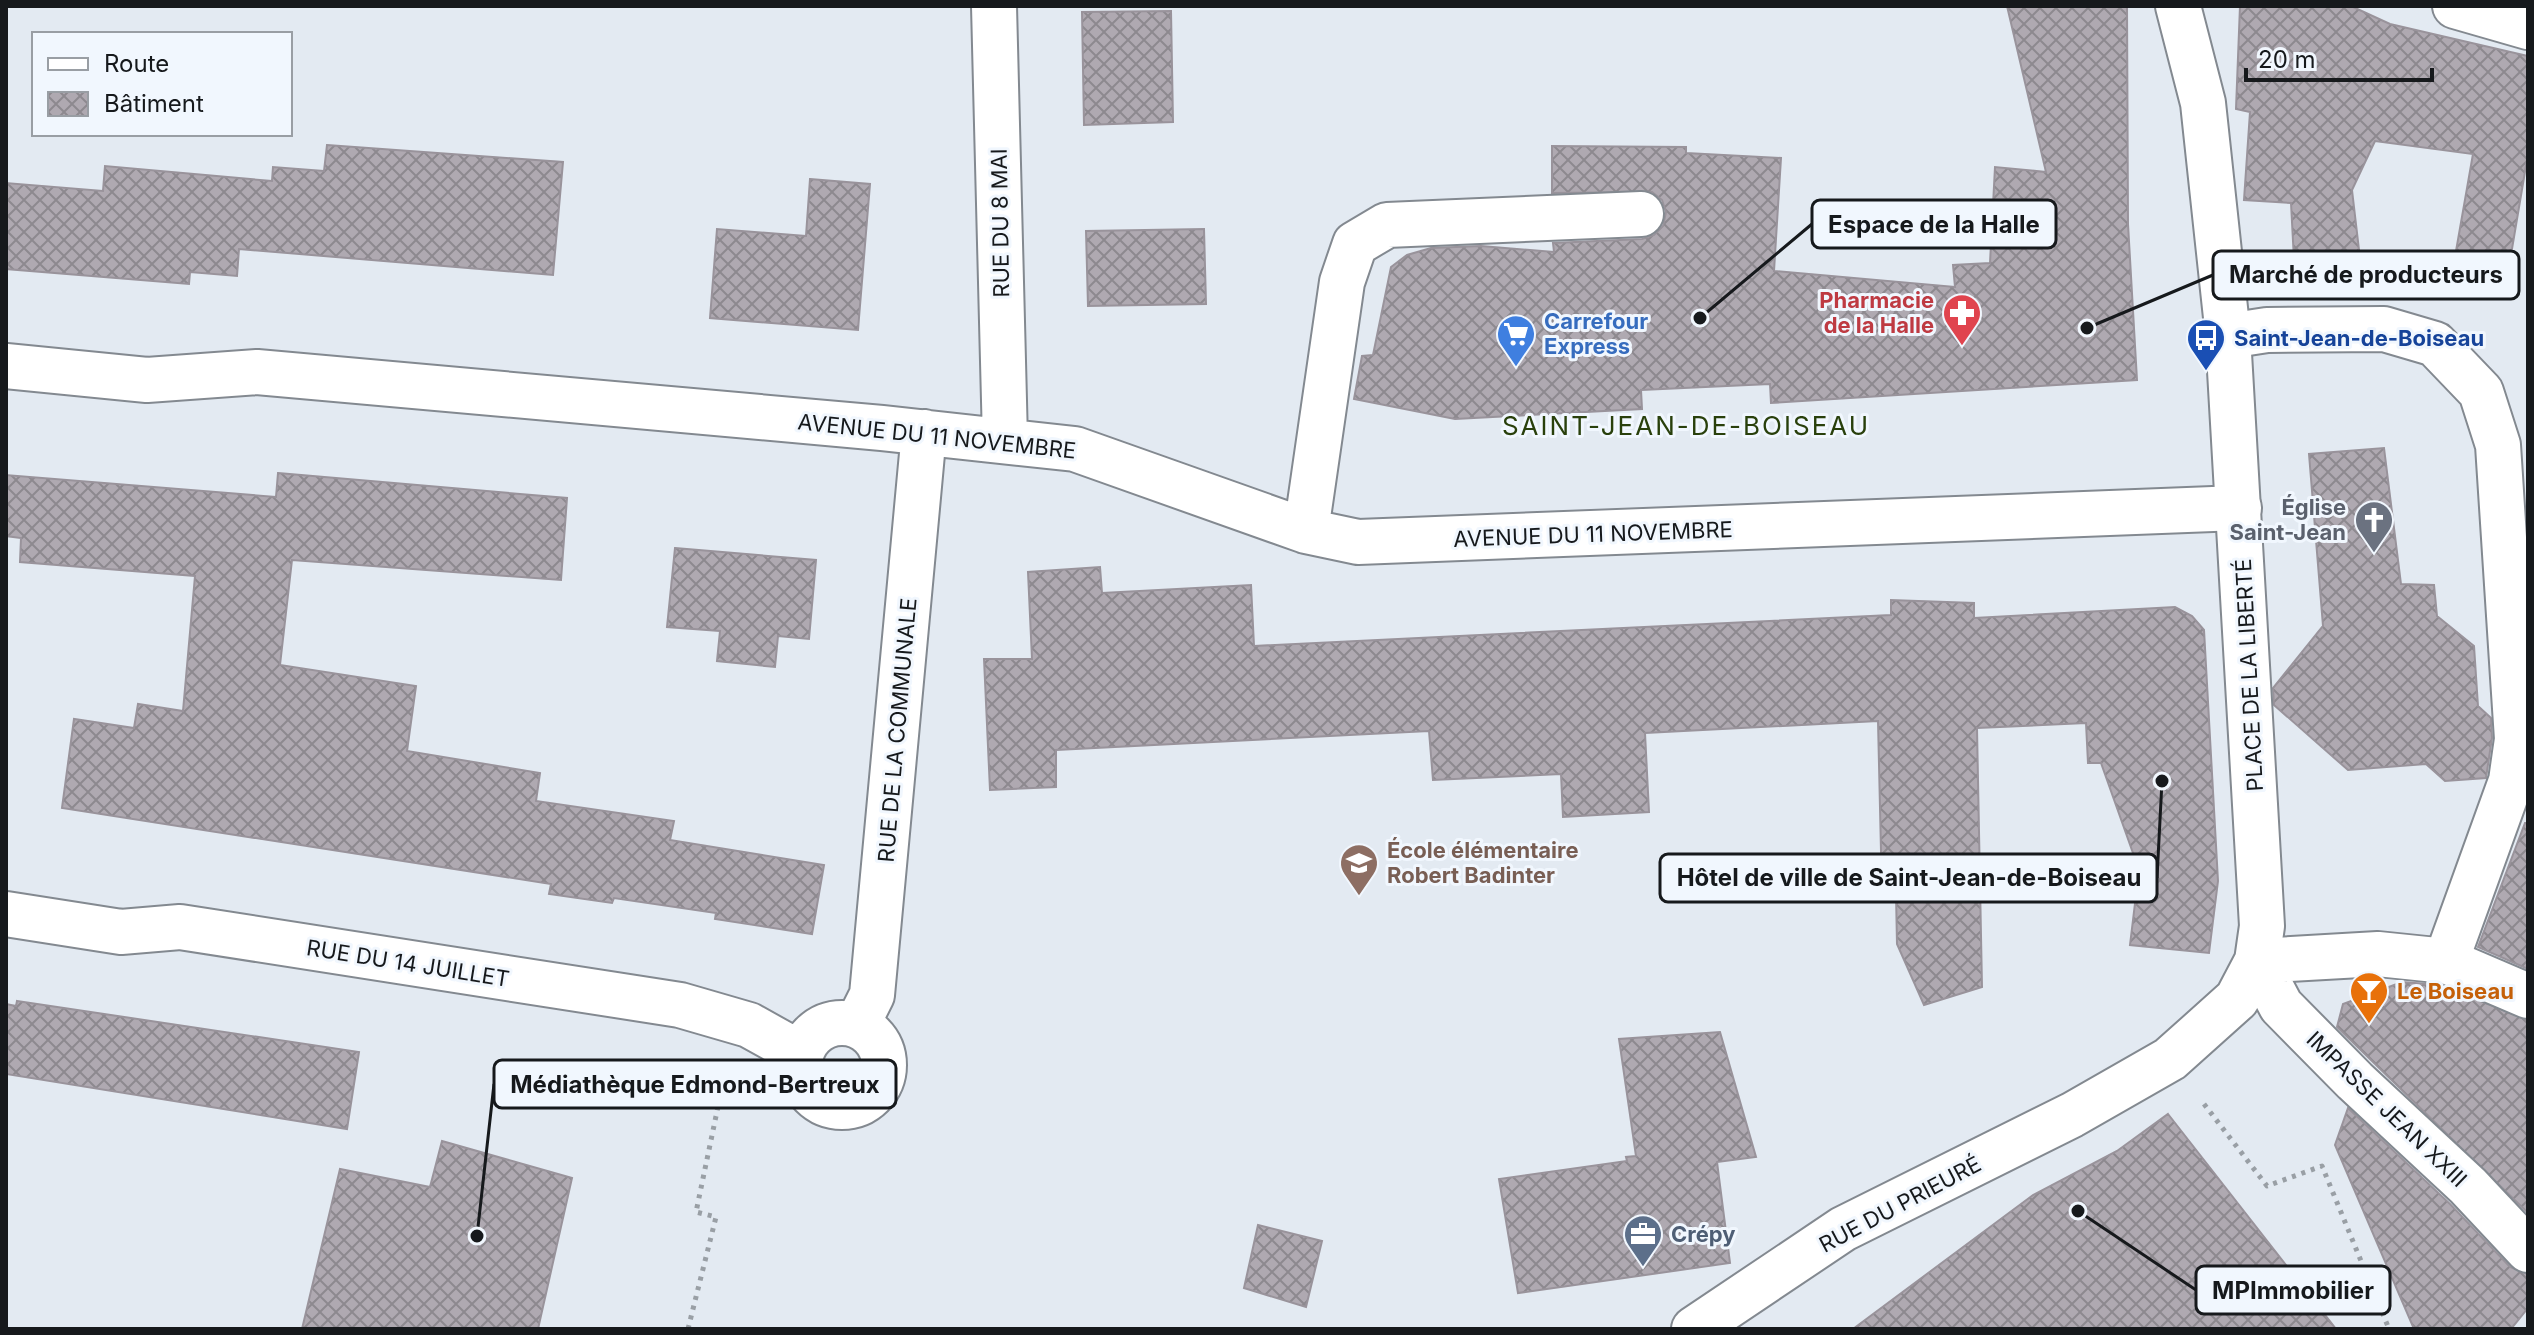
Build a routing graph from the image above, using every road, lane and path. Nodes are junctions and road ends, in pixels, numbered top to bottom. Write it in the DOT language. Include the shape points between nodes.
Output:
graph roads {
  1 [pos="994,6"];
  2 [pos="2178,6"];
  3 [pos="2455,6"];
  4 [pos="2528,27"];
  5 [pos="1641,214"];
  6 [pos="2228,336"];
  7 [pos="6,366"];
  8 [pos="924,432"];
  9 [pos="1005,440"];
  10 [pos="2239,508"];
  11 [pos="1306,531"];
  12 [pos="6,914"];
  13 [pos="2257,961"];
  14 [pos="2446,961"];
  15 [pos="2528,996"];
  16 [pos="736,1021"];
  17 [pos="857,1025"];
  18 [pos="801,1054"];
  19 [pos="2170,1059"];
  20 [pos="2072,1115"];
  21 [pos="2528,1250"];
  22 [pos="688,1329"];
  23 [pos="1694,1329"];
  24 [pos="2389,1329"];
  1 -- 9 [label="street, RUE DU 8 MAI"];
  2 -- 6 [label="street, PLACE DE LA LIBERTÉ" via="2203,103"];
  3 -- 4 [label="street"];
  5 -- 11 [label="street" via="1387,225 1355,244 1342,282"];
  6 -- 10 [label="street, PLACE DE LA LIBERTÉ"];
  6 -- 14 [label="street" via="2267,330 2384,329 2435,344 2481,392 2498,445 2517,739 2511,781"];
  7 -- 8 [label="street, AVENUE DU 11 NOVEMBRE" via="147,380 257,372"];
  8 -- 9 [label="street, AVENUE DU 11 NOVEMBRE"];
  8 -- 17 [label="street, RUE DE LA COMMUNALE" via="872,995"];
  9 -- 11 [label="street, AVENUE DU 11 NOVEMBRE" via="1075,449"];
  10 -- 11 [label="street, AVENUE DU 11 NOVEMBRE" via="1358,542"];
  10 -- 13 [label="street, PLACE DE LA LIBERTÉ" via="2262,926"];
  12 -- 16 [label="street, RUE DU 14 JUILLET" via="121,932 180,927 680,1005"];
  13 -- 14 [label="street" via="2378,954"];
  13 -- 19 [label="street, PLACE DE LA LIBERTÉ" via="2237,999"];
  13 -- 21 [label="street, IMPASSE JEAN XXIII" via="2281,1006"];
  14 -- 15 [label="street"];
  16 -- 18 [label="street, RUE DU 14 JUILLET"];
  16 -- 22 [label="path" via="696,1212 716,1217"];
  17 -- 18 [label="street" via="829,1024 807,1041"];
  17 -- 18 [label="street" via="879,1042 885,1069 873,1094 862,1102 849,1107 822,1102 803,1082"];
  19 -- 20 [label="street, PLACE DE LA LIBERTÉ"];
  19 -- 24 [label="path" via="2267,1186 2322,1166"];
  20 -- 23 [label="street, RUE DU PRIEURÉ" via="1843,1229"];
}
